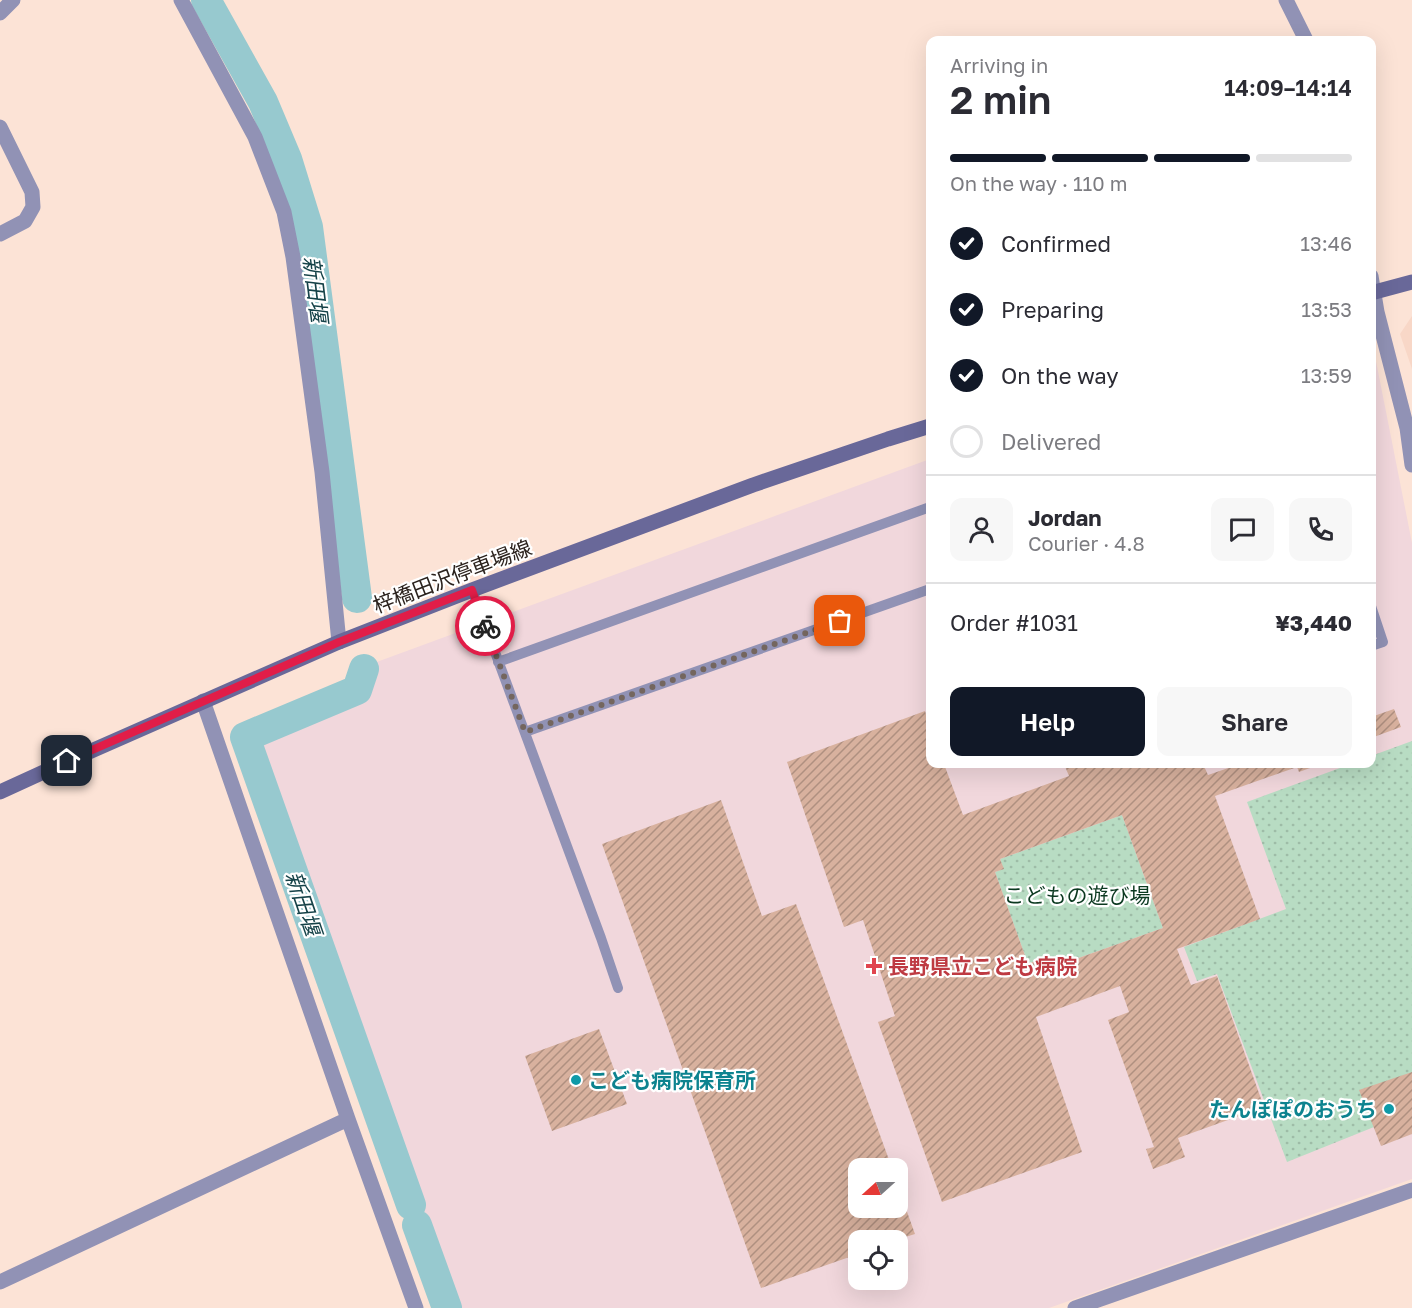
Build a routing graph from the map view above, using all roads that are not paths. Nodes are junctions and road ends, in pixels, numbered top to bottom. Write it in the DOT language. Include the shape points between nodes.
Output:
graph roads {
  1 [pos="13,0"];
  2 [pos="181,0"];
  3 [pos="1286,0"];
  4 [pos="0,13"];
  5 [pos="1304,36"];
  6 [pos="0,127"];
  7 [pos="0,234"];
  8 [pos="1412,282"];
  9 [pos="1376,291"];
  10 [pos="1376,308"];
  11 [pos="926,427"];
  12 [pos="1412,465"];
  13 [pos="926,508"];
  14 [pos="472,590"];
  15 [pos="926,590"];
  16 [pos="1376,621"];
  17 [pos="339,642"];
  18 [pos="1376,644"];
  19 [pos="498,662"];
  20 [pos="203,701"];
  21 [pos="525,732"];
  22 [pos="0,792"];
  23 [pos="618,988"];
  24 [pos="348,1119"];
  25 [pos="1412,1190"];
  26 [pos="0,1282"];
  27 [pos="416,1308"];
  28 [pos="1075,1308"];
  1 -- 4 [label="street"];
  2 -- 17 [label="street" via="255,137 284,212 322,472"];
  3 -- 5 [label="street"];
  6 -- 7 [label="street" via="32,192 33,207 25,221"];
  8 -- 9 [label="main road"];
  10 -- 12 [label="street" via="1407,428"];
  11 -- 14 [label="main road, 梓橋田沢停車場線" via="753,485"];
  13 -- 19 [label="lane"];
  14 -- 17 [label="main road, 梓橋田沢停車場線"];
  14 -- 19 [label="lane"];
  15 -- 21 [label="lane"];
  16 -- 18 [label="lane" via="1383,642"];
  17 -- 20 [label="main road, 梓橋田沢停車場線"];
  19 -- 21 [label="lane"];
  20 -- 22 [label="main road, 梓橋田沢停車場線"];
  20 -- 24 [label="street"];
  21 -- 23 [label="lane"];
  24 -- 26 [label="street"];
  24 -- 27 [label="street"];
  25 -- 28 [label="street"];
}
